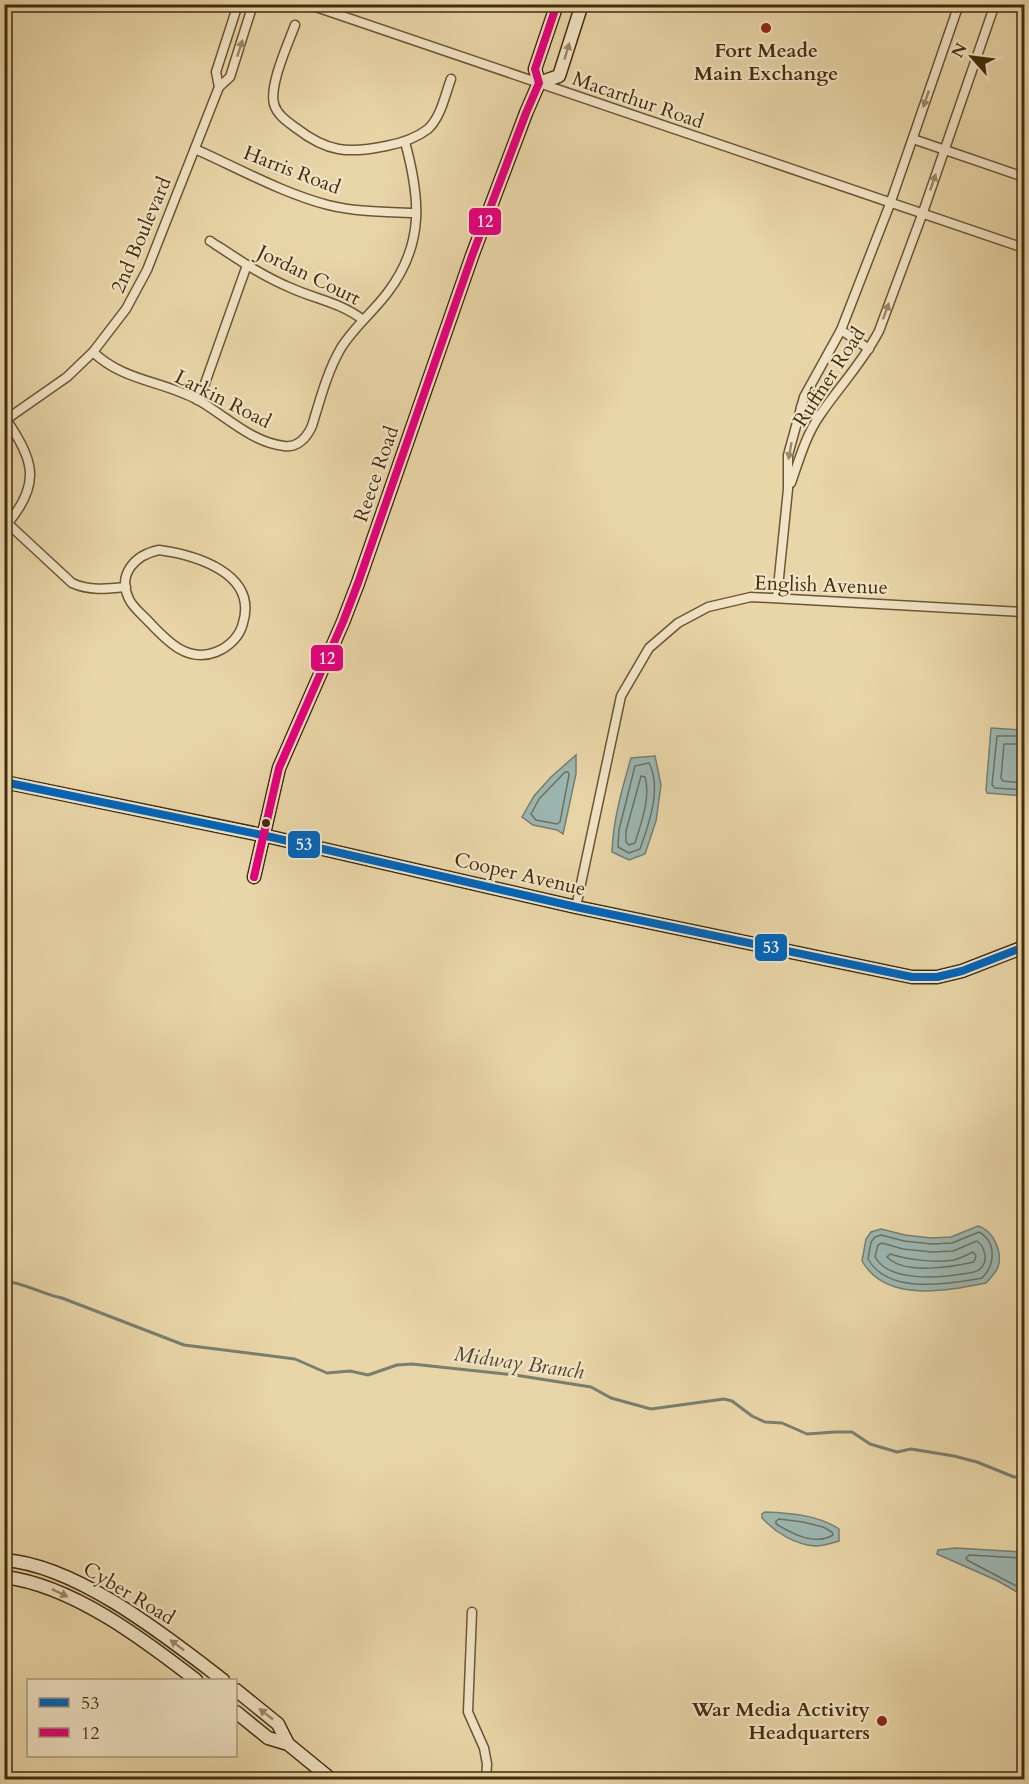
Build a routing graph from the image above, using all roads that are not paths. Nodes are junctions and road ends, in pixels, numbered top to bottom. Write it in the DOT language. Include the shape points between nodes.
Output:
graph roads {
  1 [pos="238,4"];
  2 [pos="253,4"];
  3 [pos="307,4"];
  4 [pos="344,4"];
  5 [pos="557,4"];
  6 [pos="582,4"];
  7 [pos="959,4"];
  8 [pos="995,4"];
  9 [pos="340,15"];
  10 [pos="295,25"];
  11 [pos="451,79"];
  12 [pos="539,83"];
  13 [pos="219,87"];
  14 [pos="913,139"];
  15 [pos="405,142"];
  16 [pos="195,149"];
  17 [pos="945,150"];
  18 [pos="1024,177"];
  19 [pos="890,204"];
  20 [pos="416,213"];
  21 [pos="922,215"];
  22 [pos="210,241"];
  23 [pos="1024,248"];
  24 [pos="247,265"];
  25 [pos="363,320"];
  26 [pos="841,330"];
  27 [pos="870,349"];
  28 [pos="93,352"];
  29 [pos="197,400"];
  30 [pos="801,407"];
  31 [pos="818,417"];
  32 [pos="5,420"];
  33 [pos="788,489"];
  34 [pos="6,521"];
  35 [pos="126,587"];
  36 [pos="777,597"];
  37 [pos="1024,612"];
  38 [pos="4,782"];
  39 [pos="262,835"];
  40 [pos="254,877"];
  41 [pos="576,906"];
  42 [pos="1024,947"];
  43 [pos="4,1560"];
  44 [pos="4,1577"];
  45 [pos="472,1612"];
  46 [pos="195,1679"];
  47 [pos="222,1679"];
  48 [pos="237,1691"];
  49 [pos="237,1713"];
  50 [pos="288,1744"];
  51 [pos="332,1779"];
  52 [pos="486,1779"];
  1 -- 13 [label="street, 2nd Boulevard" via="216,72"];
  13 -- 2 [label="street, 2nd Boulevard, one-way" via="230,76"];
  3 -- 9 [label="street, Macarthur Road"];
  4 -- 9 [label="street"];
  5 -- 12 [label="street, Reece Road" via="535,69"];
  12 -- 6 [label="street, one-way" via="559,76"];
  7 -- 14 [label="street, Ruffner Road, one-way"];
  8 -- 17 [label="street, Ruffner Road"];
  9 -- 12 [label="street, Macarthur Road"];
  10 -- 15 [label="street" via="274,93 274,104 285,119 312,140 334,149 360,151"];
  11 -- 15 [label="street" via="430,127"];
  12 -- 19 [label="street, Macarthur Road"];
  12 -- 39 [label="street, Reece Road" via="472,256 351,602 279,768"];
  13 -- 16 [label="street, 2nd Boulevard"];
  14 -- 17 [label="street"];
  14 -- 19 [label="street, Ruffner Road"];
  15 -- 20 [label="street, Larkin Road" via="415,178"];
  16 -- 20 [label="street, Harris Road" via="309,199 355,209"];
  16 -- 28 [label="street, 2nd Boulevard" via="138,290"];
  17 -- 18 [label="street"];
  21 -- 17 [label="street, Ruffner Road, one-way"];
  19 -- 21 [label="street"];
  19 -- 26 [label="street, Ruffner Road"];
  20 -- 25 [label="street, Larkin Road" via="415,232 404,266 389,291"];
  21 -- 23 [label="street"];
  27 -- 21 [label="street, Ruffner Road, one-way"];
  22 -- 24 [label="street, Jordan Court"];
  24 -- 25 [label="street, Jordan Court"];
  24 -- 29 [label="street"];
  25 -- 29 [label="street, Larkin Road" via="341,349 308,435 294,445 285,446 252,434"];
  26 -- 27 [label="street"];
  26 -- 30 [label="street, Ruffner Road"];
  27 -- 31 [label="street, Ruffner Road"];
  28 -- 29 [label="street, Larkin Road" via="114,369"];
  28 -- 32 [label="street, 2nd Boulevard" via="67,377"];
  30 -- 31 [label="street"];
  30 -- 33 [label="street, Ruffner Road, one-way" via="788,454"];
  31 -- 33 [label="street, Ruffner Road"];
  32 -- 34 [label="street" via="26,450 30,471 26,497 20,509"];
  33 -- 36 [label="street, Ruffner Road"];
  34 -- 35 [label="street" via="72,583 93,589"];
  35 -- 35 [label="street" via="127,572 146,552 159,550 192,556 235,580 245,602 244,622 228,645 211,654 193,654 174,647 129,601"];
  36 -- 37 [label="street, English Avenue"];
  36 -- 41 [label="street, English Avenue" via="751,597 708,607 678,623 649,648 621,696"];
  38 -- 39 [label="street, Cooper Avenue"];
  39 -- 40 [label="street, Reece Road"];
  39 -- 41 [label="street, Cooper Avenue"];
  41 -- 42 [label="street, Cooper Avenue" via="912,977 962,971"];
  47 -- 43 [label="street, Cyber Road, one-way" via="113,1602 54,1572"];
  44 -- 46 [label="street, Cyber Road, one-way" via="34,1582 96,1612 130,1631"];
  45 -- 52 [label="street" via="468,1712 484,1748"];
  50 -- 48 [label="street, one-way" via="278,1724"];
  49 -- 50 [label="street" via="268,1738"];
  50 -- 51 [label="street"];
}
